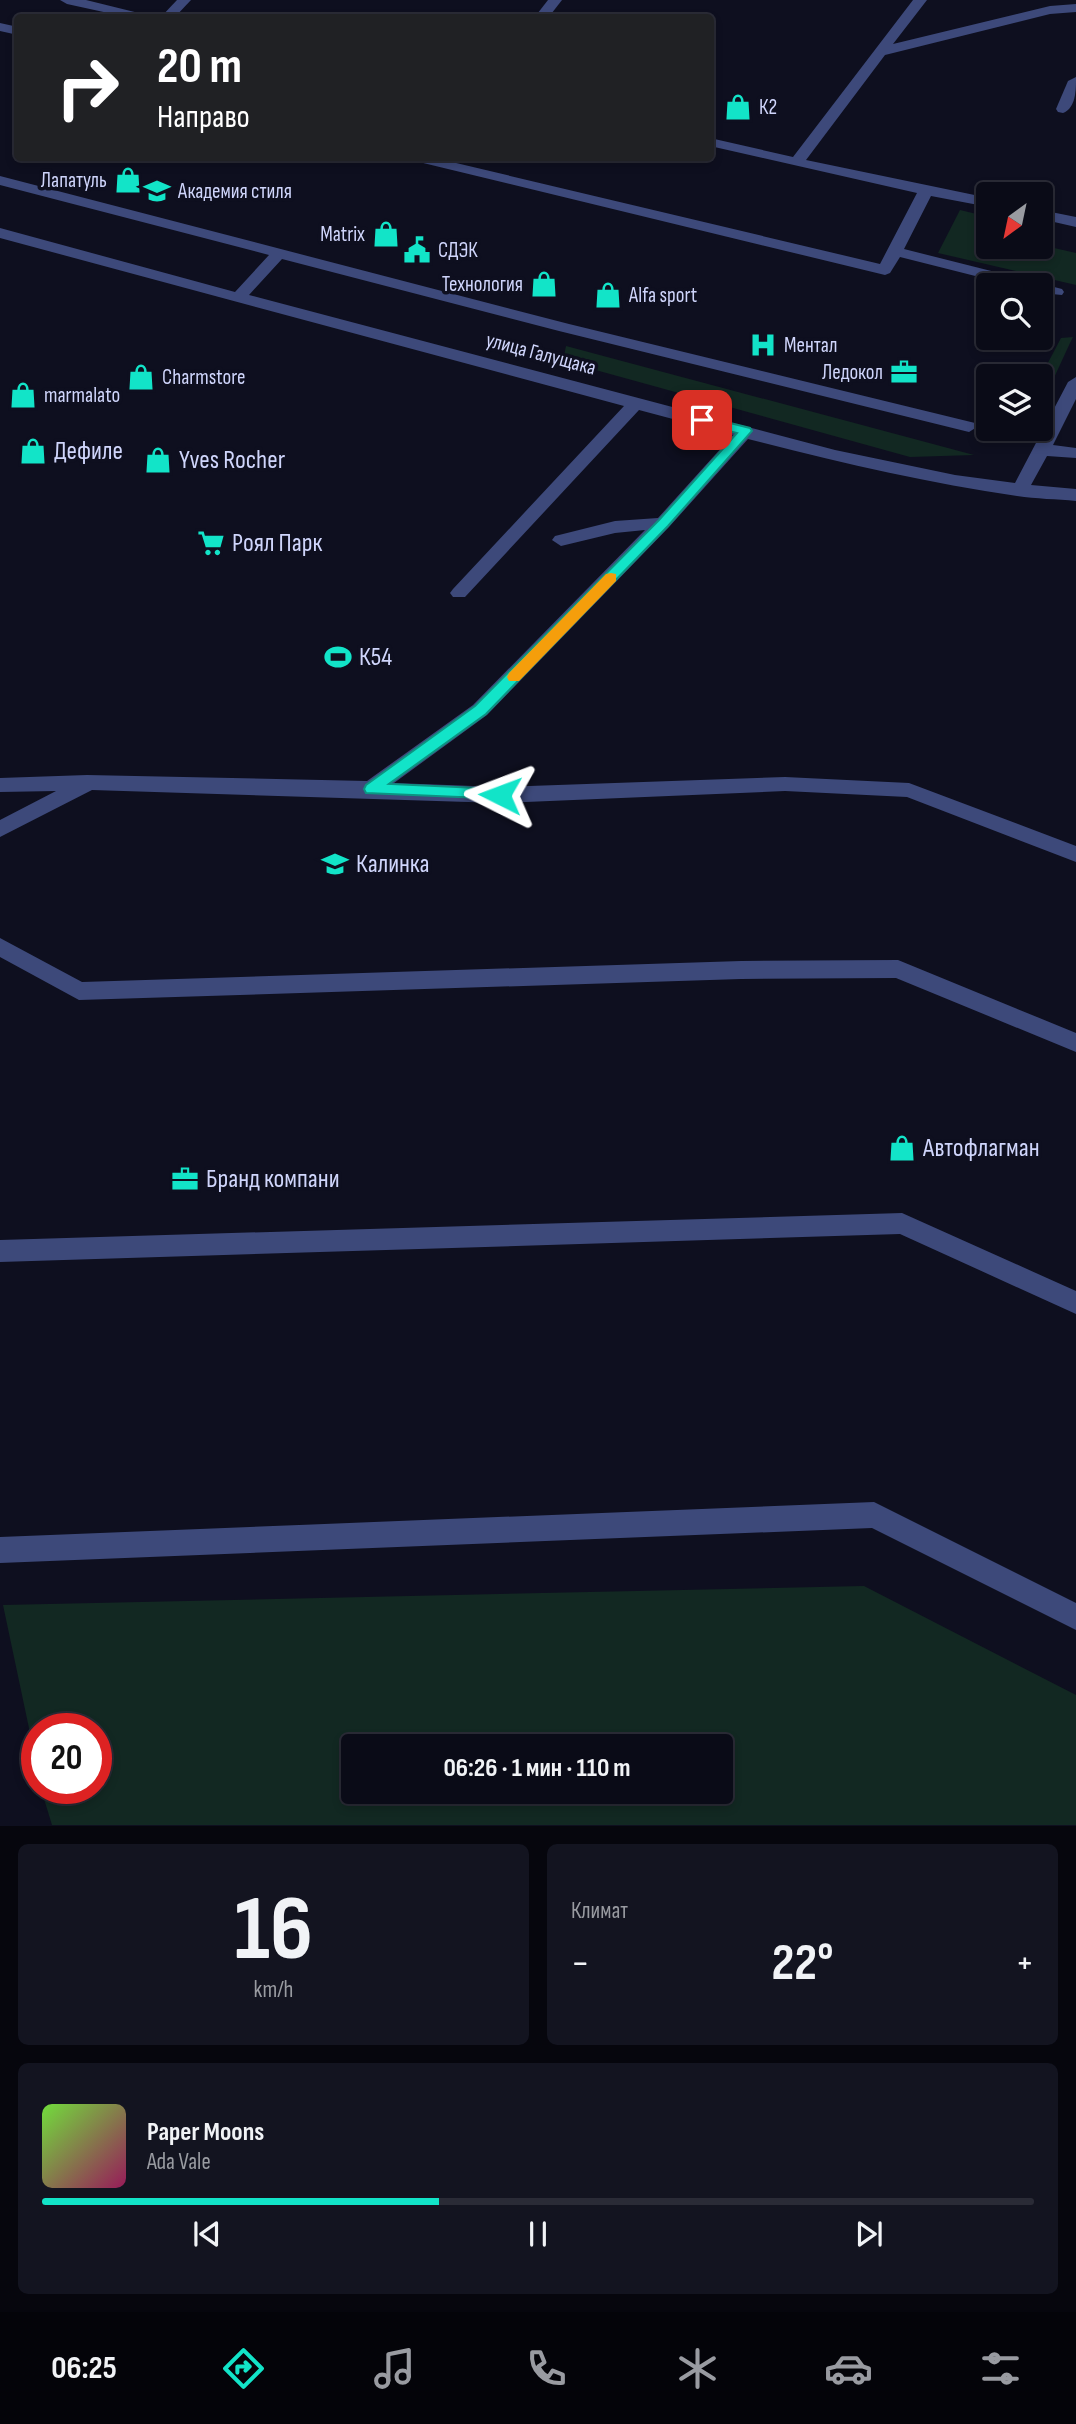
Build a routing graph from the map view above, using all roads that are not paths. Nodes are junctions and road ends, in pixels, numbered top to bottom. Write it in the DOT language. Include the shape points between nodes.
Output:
graph roads {
  1 [pos="67,0"];
  2 [pos="184,0"];
  3 [pos="555,0"];
  4 [pos="920,0"];
  5 [pos="1076,8"];
  6 [pos="134,14"];
  7 [pos="170,14"];
  8 [pos="543,14"];
  9 [pos="880,52"];
  10 [pos="1076,80"];
  11 [pos="1063,109"];
  12 [pos="714,143"];
  13 [pos="431,161"];
  14 [pos="797,162"];
  15 [pos="0,180"];
  16 [pos="926,191"];
  17 [pos="976,201"];
  18 [pos="1054,217"];
  19 [pos="1076,222"];
  20 [pos="0,233"];
  21 [pos="895,251"];
  22 [pos="279,253"];
  23 [pos="982,273"];
  24 [pos="239,297"];
  25 [pos="1076,382"];
  26 [pos="636,403"];
  27 [pos="969,427"];
  28 [pos="746,431"];
  29 [pos="1042,450"];
  30 [pos="1076,453"];
  31 [pos="1019,491"];
  32 [pos="1076,495"];
  33 [pos="663,523"];
  34 [pos="561,540"];
  35 [pos="459,593"];
  36 [pos="87,782"];
  37 [pos="0,785"];
  38 [pos="371,789"];
  39 [pos="0,829"];
  40 [pos="1076,854"];
  41 [pos="0,947"];
  42 [pos="1076,1043"];
  43 [pos="0,1251"];
  44 [pos="1076,1303"];
  45 [pos="0,1550"];
  46 [pos="1076,1617"];
  1 -- 6 [label="street"];
  2 -- 7 [label="street"];
  3 -- 8 [label="street"];
  4 -- 9 [label="street"];
  5 -- 9 [label="street" via="1050,10"];
  9 -- 14 [label="street"];
  10 -- 11 [label="street"];
  12 -- 14 [label="street"];
  13 -- 21 [label="street" via="885,270"];
  14 -- 16 [label="street"];
  15 -- 22 [label="street"];
  16 -- 17 [label="street"];
  16 -- 21 [label="street"];
  18 -- 19 [label="street"];
  20 -- 24 [label="street, улица Галущака"];
  21 -- 23 [label="street"];
  22 -- 24 [label="street"];
  22 -- 27 [label="street"];
  24 -- 26 [label="street, улица Галущака"];
  25 -- 29 [label="street"];
  26 -- 28 [label="street, улица Галущака"];
  26 -- 35 [label="street"];
  28 -- 31 [label="street, улица Галущака" via="906,471"];
  28 -- 33 [label="street"];
  29 -- 30 [label="street"];
  29 -- 31 [label="street"];
  31 -- 32 [label="street, улица Галущака"];
  33 -- 34 [label="street" via="615,527"];
  33 -- 38 [label="street" via="480,710"];
  36 -- 37 [label="street"];
  36 -- 38 [label="street"];
  36 -- 39 [label="street"];
  38 -- 40 [label="street" via="500,795 785,784 909,790"];
  41 -- 42 [label="street" via="79,990 898,969"];
  43 -- 44 [label="street" via="902,1223"];
  45 -- 46 [label="street" via="874,1515"];
}
